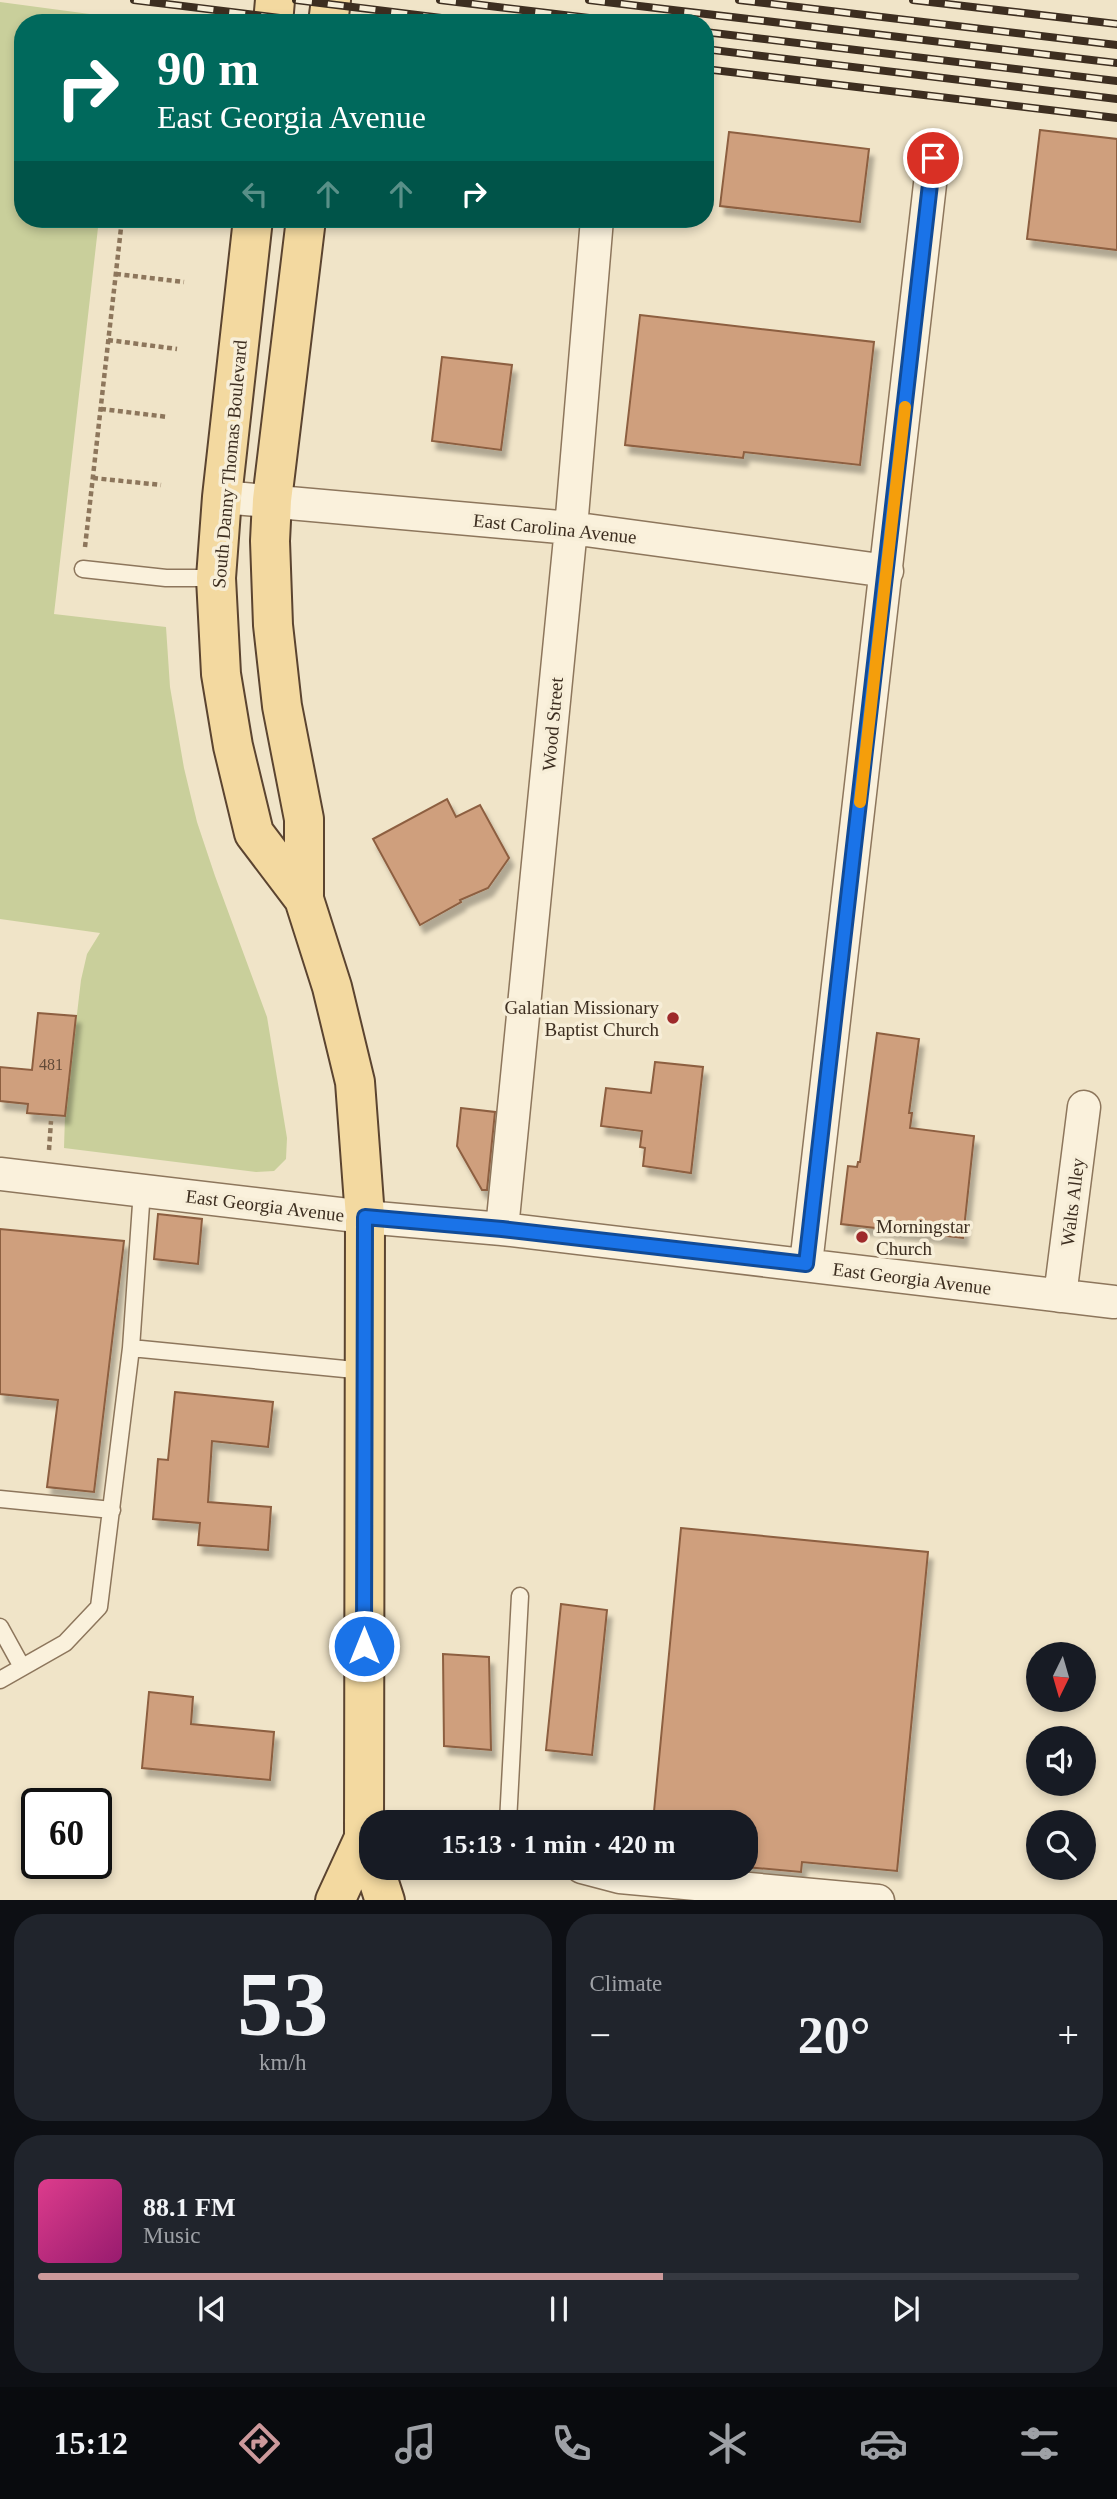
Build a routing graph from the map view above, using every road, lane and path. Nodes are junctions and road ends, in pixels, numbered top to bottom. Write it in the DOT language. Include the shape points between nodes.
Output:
graph roads {
  1 [pos="933,158"];
  2 [pos="121,228"];
  3 [pos="252,228"];
  4 [pos="305,228"];
  5 [pos="596,228"];
  6 [pos="116,274"];
  7 [pos="184,282"];
  8 [pos="108,341"];
  9 [pos="177,349"];
  10 [pos="101,409"];
  11 [pos="168,417"];
  12 [pos="93,478"];
  13 [pos="161,485"];
  14 [pos="222,497"];
  15 [pos="272,500"];
  16 [pos="571,528"];
  17 [pos="83,569"];
  18 [pos="887,571"];
  19 [pos="216,578"];
  20 [pos="304,899"];
  21 [pos="1084,1107"];
  22 [pos="51,1121"];
  23 [pos="49,1154"];
  24 [pos="0,1174"];
  25 [pos="142,1190"];
  26 [pos="365,1217"];
  27 [pos="502,1229"];
  28 [pos="806,1264"];
  29 [pos="1060,1296"];
  30 [pos="1114,1302"];
  31 [pos="131,1348"];
  32 [pos="365,1371"];
  33 [pos="0,1499"];
  34 [pos="111,1510"];
  35 [pos="520,1596"];
  36 [pos="0,1627"];
  37 [pos="22,1668"];
  38 [pos="0,1680"];
  39 [pos="370,1810"];
  40 [pos="509,1810"];
  41 [pos="359,1866"];
  42 [pos="379,1880"];
  43 [pos="654,1880"];
  44 [pos="335,1900"];
  45 [pos="386,1900"];
  46 [pos="878,1900"];
  1 -- 18 [label="street"];
  2 -- 6 [label="path"];
  3 -- 14 [label="main road, South Danny Thomas Boulevard"];
  4 -- 15 [label="main road, South Danny Thomas Boulevard"];
  5 -- 16 [label="street, Wood Street"];
  6 -- 7 [label="path"];
  6 -- 8 [label="path"];
  8 -- 9 [label="path"];
  8 -- 10 [label="path"];
  10 -- 11 [label="path"];
  10 -- 12 [label="path"];
  12 -- 13 [label="path"];
  12 -- 17 [label="path"];
  14 -- 15 [label="street, East Carolina Avenue"];
  14 -- 19 [label="main road, South Danny Thomas Boulevard"];
  15 -- 16 [label="street, East Carolina Avenue"];
  15 -- 20 [label="main road, South Danny Thomas Boulevard" via="273,625 282,706 304,820"];
  16 -- 18 [label="street, East Carolina Avenue"];
  16 -- 27 [label="street, Wood Street"];
  17 -- 19 [label="lane"];
  18 -- 28 [label="street"];
  19 -- 20 [label="main road, South Danny Thomas Boulevard" via="221,674 254,833"];
  20 -- 26 [label="main road, South Danny Thomas Boulevard" via="355,1082"];
  21 -- 29 [label="street, Walts Alley"];
  22 -- 23 [label="path"];
  24 -- 25 [label="street, East Georgia Avenue"];
  25 -- 26 [label="street, East Georgia Avenue"];
  25 -- 31 [label="lane"];
  26 -- 27 [label="street, East Georgia Avenue"];
  26 -- 32 [label="main road, South Danny Thomas Boulevard"];
  27 -- 28 [label="street, East Georgia Avenue"];
  28 -- 29 [label="street, East Georgia Avenue"];
  29 -- 30 [label="street, East Georgia Avenue"];
  31 -- 32 [label="lane"];
  31 -- 34 [label="lane"];
  32 -- 39 [label="main road, South Danny Thomas Boulevard"];
  33 -- 34 [label="lane"];
  34 -- 37 [label="lane" via="99,1607 65,1643"];
  35 -- 40 [label="lane"];
  36 -- 37 [label="lane"];
  37 -- 38 [label="lane"];
  41 -- 44 [label="main road, South Danny Thomas Boulevard"];
  42 -- 45 [label="main road, South Danny Thomas Boulevard"];
  43 -- 46 [label="street"];
}
